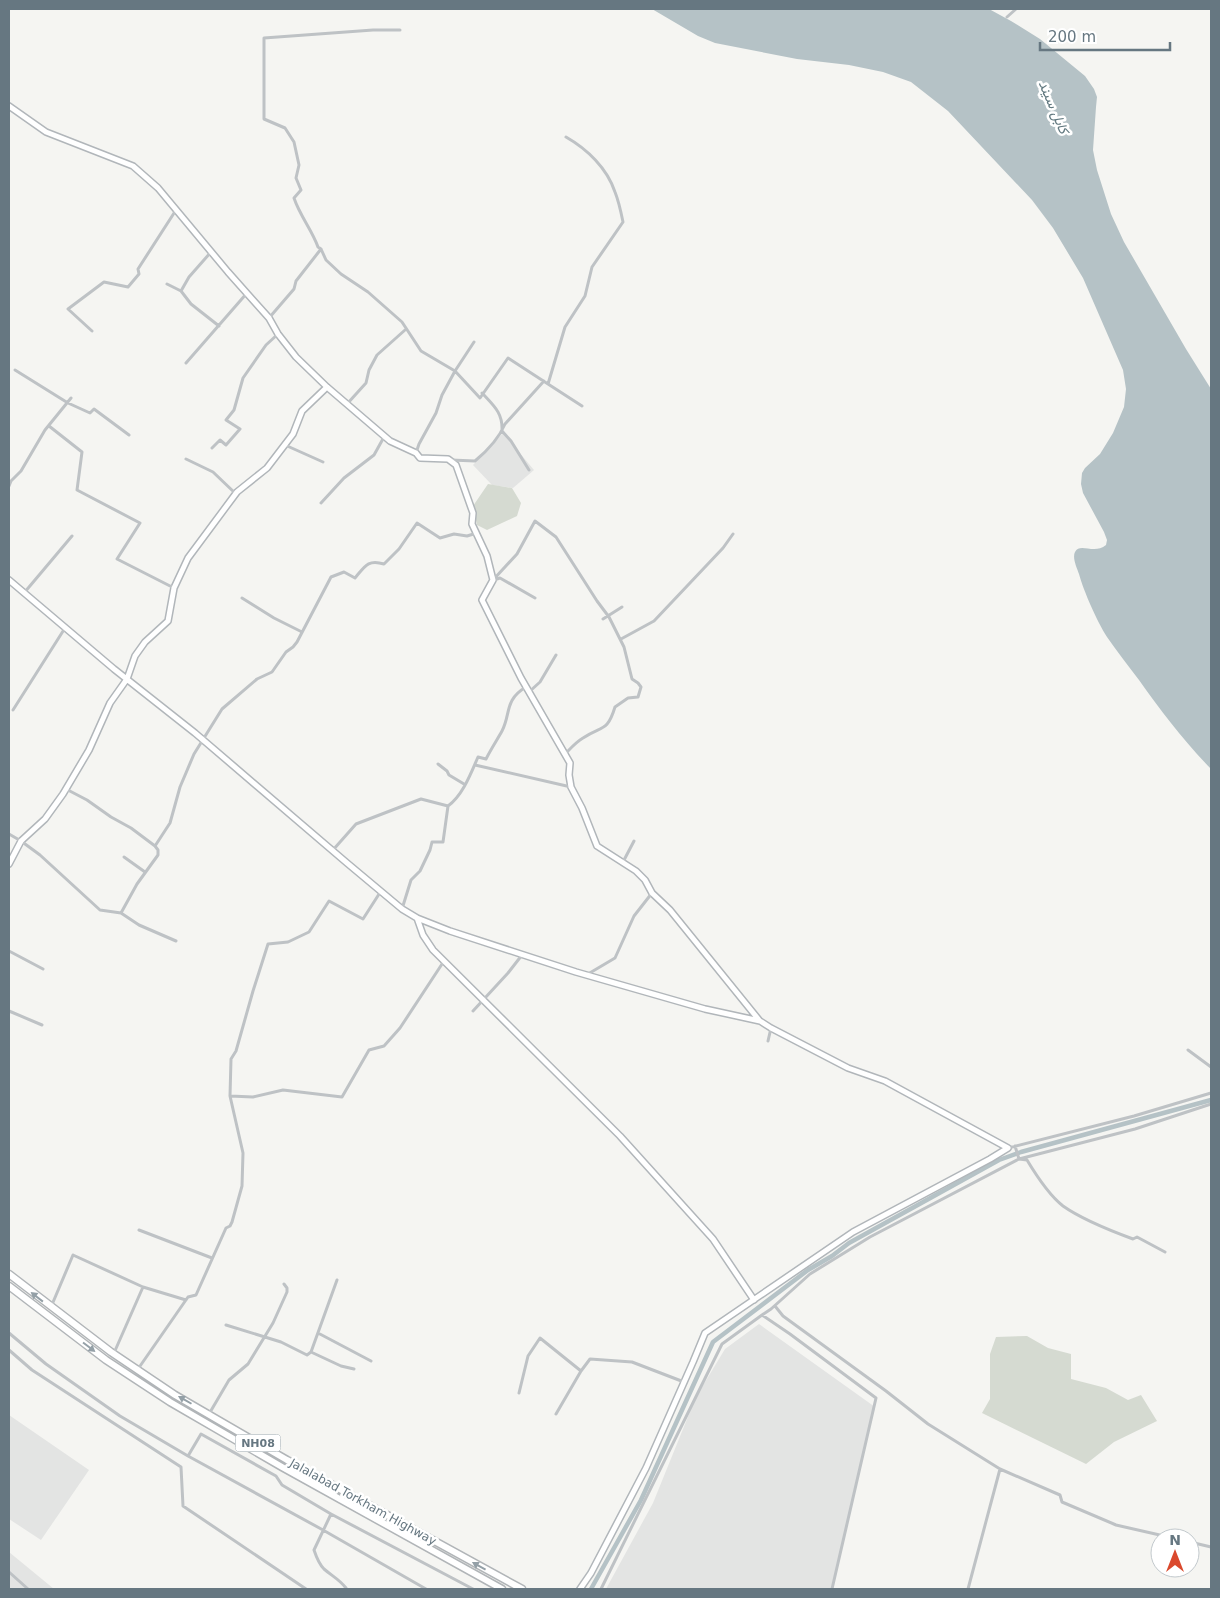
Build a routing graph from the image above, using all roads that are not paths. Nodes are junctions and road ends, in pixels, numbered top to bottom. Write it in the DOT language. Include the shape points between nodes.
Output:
graph roads {
  1 [pos="1016,9"];
  2 [pos="1007,17"];
  3 [pos="400,30"];
  4 [pos="9,106"];
  5 [pos="566,137"];
  6 [pos="176,210"];
  7 [pos="321,249"];
  8 [pos="211,252"];
  9 [pos="168,284"];
  10 [pos="182,291"];
  11 [pos="247,294"];
  12 [pos="269,318"];
  13 [pos="219,326"];
  14 [pos="405,330"];
  15 [pos="92,331"];
  16 [pos="278,334"];
  17 [pos="474,342"];
  18 [pos="186,363"];
  19 [pos="15,370"];
  20 [pos="455,371"];
  21 [pos="544,381"];
  22 [pos="548,384"];
  23 [pos="328,388"];
  24 [pos="482,394"];
  25 [pos="72,398"];
  26 [pos="68,403"];
  27 [pos="347,404"];
  28 [pos="582,406"];
  29 [pos="49,426"];
  30 [pos="502,431"];
  31 [pos="129,435"];
  32 [pos="385,436"];
  33 [pos="284,445"];
  34 [pos="212,448"];
  35 [pos="416,453"];
  36 [pos="186,459"];
  37 [pos="448,459"];
  38 [pos="323,462"];
  39 [pos="529,470"];
  40 [pos="9,486"];
  41 [pos="236,494"];
  42 [pos="321,503"];
  43 [pos="476,533"];
  44 [pos="733,534"];
  45 [pos="72,536"];
  46 [pos="9,580"];
  47 [pos="493,580"];
  48 [pos="174,588"];
  49 [pos="24,593"];
  50 [pos="242,598"];
  51 [pos="535,598"];
  52 [pos="622,607"];
  53 [pos="609,617"];
  54 [pos="603,619"];
  55 [pos="66,627"];
  56 [pos="302,632"];
  57 [pos="621,639"];
  58 [pos="556,655"];
  59 [pos="127,678"];
  60 [pos="528,689"];
  61 [pos="13,710"];
  62 [pos="203,740"];
  63 [pos="564,754"];
  64 [pos="438,764"];
  65 [pos="475,764"];
  66 [pos="464,784"];
  67 [pos="571,787"];
  68 [pos="66,790"];
  69 [pos="448,806"];
  70 [pos="9,834"];
  71 [pos="634,840"];
  72 [pos="21,841"];
  73 [pos="154,846"];
  74 [pos="333,851"];
  75 [pos="124,857"];
  76 [pos="623,862"];
  77 [pos="9,864"];
  78 [pos="145,872"];
  79 [pos="382,890"];
  80 [pos="652,893"];
  81 [pos="402,909"];
  82 [pos="121,913"];
  83 [pos="417,918"];
  84 [pos="176,941"];
  85 [pos="9,951"];
  86 [pos="522,954"];
  87 [pos="444,961"];
  88 [pos="43,969"];
  89 [pos="587,975"];
  90 [pos="483,1000"];
  91 [pos="9,1011"];
  92 [pos="473,1011"];
  93 [pos="760,1021"];
  94 [pos="42,1025"];
  95 [pos="771,1028"];
  96 [pos="768,1041"];
  97 [pos="1188,1050"];
  98 [pos="1211,1067"];
  99 [pos="1211,1094"];
  100 [pos="230,1096"];
  101 [pos="1211,1104"];
  102 [pos="1015,1146"];
  103 [pos="1008,1148"];
  104 [pos="1019,1159"];
  105 [pos="139,1230"];
  106 [pos="1165,1252"];
  107 [pos="212,1258"];
  108 [pos="9,1274"];
  109 [pos="337,1280"];
  110 [pos="284,1284"];
  111 [pos="9,1286"];
  112 [pos="143,1286"];
  113 [pos="186,1300"];
  114 [pos="754,1300"];
  115 [pos="775,1306"];
  116 [pos="50,1307"];
  117 [pos="762,1315"];
  118 [pos="226,1325"];
  119 [pos="9,1333"];
  120 [pos="318,1333"];
  121 [pos="264,1337"];
  122 [pos="9,1350"];
  123 [pos="312,1352"];
  124 [pos="113,1353"];
  125 [pos="371,1361"];
  126 [pos="354,1369"];
  127 [pos="137,1370"];
  128 [pos="580,1371"];
  129 [pos="684,1382"];
  130 [pos="519,1393"];
  131 [pos="556,1414"];
  132 [pos="209,1415"];
  133 [pos="188,1456"];
  134 [pos="1000,1469"];
  135 [pos="331,1514"];
  136 [pos="323,1530"];
  137 [pos="1150,1533"];
  138 [pos="9,1572"];
  139 [pos="28,1589"];
  140 [pos="306,1589"];
  141 [pos="345,1589"];
  142 [pos="426,1589"];
  143 [pos="473,1589"];
  144 [pos="502,1589"];
  145 [pos="522,1589"];
  146 [pos="580,1589"];
  147 [pos="601,1589"];
  148 [pos="832,1589"];
  149 [pos="968,1589"];
  1 -- 2 [label="street"];
  3 -- 7 [label="street" via="264,38 264,119 285,128 294,142 300,166 296,178 301,190 294,198 298,211"];
  4 -- 6 [label="street" via="46,132 133,166 158,188"];
  5 -- 22 [label="street" via="591,154 603,171 615,190 623,222 592,267 584,296 565,327"];
  6 -- 8 [label="street"];
  6 -- 15 [label="street" via="128,287 104,282 68,309"];
  7 -- 12 [label="street" via="296,281 294,290"];
  7 -- 14 [label="street" via="326,260 387,308 402,322"];
  8 -- 10 [label="street" via="189,277"];
  8 -- 11 [label="street"];
  9 -- 10 [label="street"];
  10 -- 13 [label="street" via="191,304"];
  11 -- 12 [label="street"];
  11 -- 13 [label="street"];
  12 -- 16 [label="street"];
  13 -- 18 [label="street"];
  14 -- 20 [label="street" via="421,351"];
  14 -- 27 [label="street" via="377,355 366,383"];
  16 -- 23 [label="street"];
  16 -- 34 [label="street" via="266,345 243,378 234,410 226,420 240,429 226,445 220,440"];
  17 -- 20 [label="street"];
  19 -- 26 [label="street"];
  20 -- 24 [label="street" via="480,398"];
  20 -- 35 [label="street"];
  21 -- 22 [label="street"];
  21 -- 24 [label="street" via="508,358"];
  21 -- 30 [label="street"];
  22 -- 28 [label="street"];
  23 -- 27 [label="street"];
  23 -- 33 [label="street" via="302,412 293,434"];
  24 -- 30 [label="street" via="498,410 503,422"];
  25 -- 26 [label="street"];
  26 -- 29 [label="street"];
  26 -- 31 [label="street" via="90,413 94,409"];
  27 -- 32 [label="street"];
  29 -- 40 [label="street"];
  29 -- 48 [label="street" via="82,452 77,490 140,523 117,559"];
  30 -- 37 [label="street" via="475,461"];
  30 -- 39 [label="street"];
  32 -- 35 [label="street"];
  32 -- 42 [label="street" via="374,455 344,478"];
  33 -- 38 [label="street"];
  33 -- 41 [label="street" via="267,468"];
  35 -- 37 [label="street" via="420,458"];
  36 -- 41 [label="street" via="213,472"];
  37 -- 43 [label="street" via="460,474"];
  41 -- 48 [label="street" via="188,558"];
  43 -- 47 [label="street" via="487,556"];
  43 -- 56 [label="street" via="440,538 417,523 384,564 375,562 365,566 355,578 344,572 331,577"];
  44 -- 57 [label="street" via="654,621"];
  45 -- 49 [label="street"];
  46 -- 49 [label="street"];
  47 -- 51 [label="street" via="500,578"];
  47 -- 53 [label="street" via="517,554 535,521 556,537"];
  47 -- 60 [label="street" via="482,600"];
  48 -- 59 [label="street" via="168,621 145,642 135,656"];
  49 -- 55 [label="street"];
  50 -- 56 [label="street"];
  52 -- 53 [label="street"];
  53 -- 54 [label="street"];
  53 -- 57 [label="street"];
  55 -- 59 [label="street"];
  55 -- 61 [label="street"];
  56 -- 62 [label="street" via="272,672 257,679 222,709"];
  57 -- 63 [label="street" via="632,679 641,688 638,697 628,698 615,707 603,729 582,738"];
  58 -- 60 [label="street" via="540,682"];
  59 -- 62 [label="street"];
  59 -- 68 [label="street" via="110,703"];
  60 -- 63 [label="street"];
  60 -- 65 [label="street" via="523,688 509,704 503,729 486,759 478,757"];
  62 -- 73 [label="street" via="180,787 170,823"];
  62 -- 74 [label="street"];
  63 -- 67 [label="street" via="570,763"];
  64 -- 66 [label="street"];
  65 -- 66 [label="street"];
  65 -- 67 [label="street"];
  66 -- 69 [label="street"];
  67 -- 76 [label="street" via="596,846"];
  68 -- 72 [label="street" via="44,819"];
  68 -- 73 [label="street" via="87,800"];
  69 -- 74 [label="street" via="421,799 356,824"];
  69 -- 81 [label="street" via="442,842 432,842 420,871 411,880"];
  70 -- 72 [label="street"];
  71 -- 76 [label="street"];
  72 -- 77 [label="street"];
  72 -- 82 [label="street" via="100,910"];
  73 -- 78 [label="street" via="158,856"];
  74 -- 79 [label="street"];
  75 -- 78 [label="street"];
  76 -- 80 [label="street" via="645,880"];
  78 -- 82 [label="street"];
  79 -- 81 [label="street"];
  79 -- 100 [label="street" via="363,919 329,901 309,932 288,942 268,944 236,1051 231,1058"];
  80 -- 89 [label="street" via="634,916 615,958"];
  80 -- 93 [label="street" via="670,910"];
  81 -- 83 [label="street"];
  82 -- 84 [label="street" via="139,925"];
  83 -- 86 [label="street"];
  83 -- 87 [label="street" via="423,935"];
  85 -- 88 [label="street"];
  86 -- 89 [label="street"];
  86 -- 90 [label="street"];
  87 -- 90 [label="street"];
  87 -- 100 [label="street" via="400,1028 384,1046 369,1050 342,1097 284,1090 254,1097"];
  89 -- 93 [label="street" via="705,1009"];
  90 -- 92 [label="street"];
  90 -- 114 [label="street" via="614,1131 713,1239"];
  91 -- 94 [label="street"];
  93 -- 95 [label="street"];
  95 -- 96 [label="street"];
  95 -- 103 [label="street" via="848,1068 885,1081"];
  97 -- 98 [label="street"];
  99 -- 102 [label="street"];
  100 -- 107 [label="street" via="243,1153 242,1186 232,1222"];
  101 -- 104 [label="street" via="1136,1129"];
  102 -- 103 [label="street"];
  102 -- 104 [label="street"];
  103 -- 114 [label="street" via="853,1232"];
  104 -- 106 [label="street" via="1026,1160 1062,1206 1120,1234 1134,1239 1138,1237"];
  104 -- 115 [label="street" via="870,1237 810,1274"];
  105 -- 107 [label="street"];
  107 -- 113 [label="street" via="196,1295"];
  116 -- 108 [label="highway, Jalalabad Torkham Highway / NH08, one-way"];
  109 -- 120 [label="street"];
  110 -- 121 [label="street" via="287,1292"];
  111 -- 144 [label="highway, NH08, one-way" via="106,1360 170,1402"];
  112 -- 113 [label="street"];
  112 -- 116 [label="street" via="73,1255"];
  112 -- 124 [label="street"];
  113 -- 127 [label="street"];
  114 -- 129 [label="street" via="705,1333"];
  115 -- 117 [label="street"];
  115 -- 134 [label="street" via="783,1316 928,1424"];
  116 -- 124 [label="highway, Jalalabad Torkham Highway / NH08"];
  117 -- 147 [label="street" via="722,1344"];
  117 -- 148 [label="street" via="876,1398"];
  118 -- 121 [label="street"];
  119 -- 133 [label="street" via="46,1364"];
  120 -- 123 [label="street"];
  120 -- 125 [label="street"];
  121 -- 123 [label="street" via="307,1355"];
  121 -- 132 [label="street" via="248,1364 229,1380"];
  122 -- 140 [label="street" via="40,1376 181,1467 183,1506"];
  123 -- 126 [label="street"];
  124 -- 127 [label="highway, Jalalabad Torkham Highway / NH08"];
  132 -- 127 [label="highway, Jalalabad Torkham Highway / NH08, one-way"];
  128 -- 129 [label="street" via="590,1359 632,1362"];
  128 -- 130 [label="street" via="540,1338 528,1356"];
  128 -- 131 [label="street"];
  129 -- 146 [label="street" via="646,1468"];
  145 -- 132 [label="highway, Jalalabad Torkham Highway / NH08, one-way"];
  133 -- 135 [label="street" via="201,1434 276,1476 282,1484"];
  133 -- 136 [label="street"];
  134 -- 137 [label="street" via="1060,1495 1062,1502 1116,1525"];
  134 -- 149 [label="street"];
  135 -- 136 [label="street"];
  135 -- 143 [label="street"];
  136 -- 141 [label="street" via="314,1550 319,1563 339,1579"];
  136 -- 142 [label="street"];
  138 -- 139 [label="street"];
}
